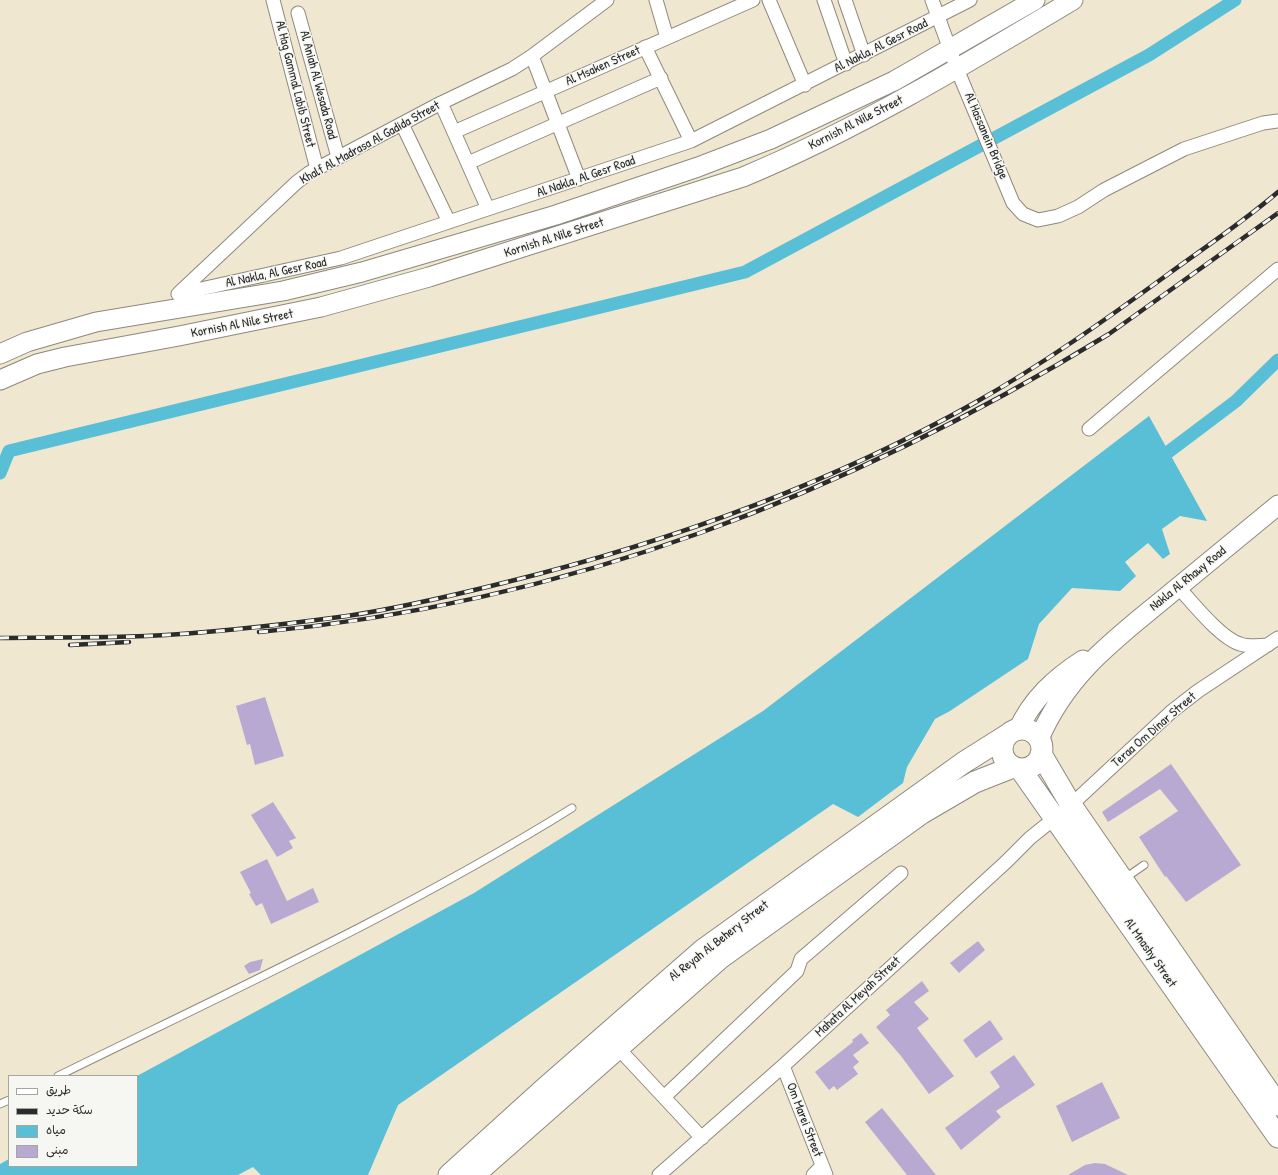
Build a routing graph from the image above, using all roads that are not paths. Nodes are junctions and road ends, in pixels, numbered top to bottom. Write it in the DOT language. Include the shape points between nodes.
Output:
graph roads {
  1 [pos="274,0"];
  2 [pos="607,0"];
  3 [pos="656,0"];
  4 [pos="753,0"];
  5 [pos="824,0"];
  6 [pos="846,0"];
  7 [pos="932,0"];
  8 [pos="970,0"];
  9 [pos="1035,0"];
  10 [pos="1073,0"];
  11 [pos="772,1"];
  12 [pos="298,13"];
  13 [pos="938,17"];
  14 [pos="667,38"];
  15 [pos="645,48"];
  16 [pos="950,49"];
  17 [pos="864,54"];
  18 [pos="532,56"];
  19 [pos="846,64"];
  20 [pos="958,69"];
  21 [pos="661,78"];
  22 [pos="804,85"];
  23 [pos="545,92"];
  24 [pos="441,103"];
  25 [pos="1278,121"];
  26 [pos="402,124"];
  27 [pos="559,124"];
  28 [pos="454,132"];
  29 [pos="691,141"];
  30 [pos="338,157"];
  31 [pos="468,163"];
  32 [pos="317,169"];
  33 [pos="579,178"];
  34 [pos="488,209"];
  35 [pos="449,222"];
  36 [pos="1278,270"];
  37 [pos="178,294"];
  38 [pos="153,313"];
  39 [pos="0,354"];
  40 [pos="0,380"];
  41 [pos="1089,429"];
  42 [pos="1278,505"];
  43 [pos="1178,587"];
  44 [pos="1274,642"];
  45 [pos="1099,653"];
  46 [pos="1014,732"];
  47 [pos="1040,746"];
  48 [pos="963,762"];
  49 [pos="1017,768"];
  50 [pos="975,782"];
  51 [pos="572,808"];
  52 [pos="1063,811"];
  53 [pos="1144,865"];
  54 [pos="901,873"];
  55 [pos="1123,880"];
  56 [pos="618,1048"];
  57 [pos="783,1066"];
  58 [pos="60,1075"];
  59 [pos="664,1098"];
  60 [pos="1278,1106"];
  61 [pos="1278,1137"];
  62 [pos="702,1138"];
  63 [pos="820,1172"];
  64 [pos="449,1175"];
  65 [pos="474,1175"];
  66 [pos="659,1175"];
  1 -- 32 [label="street, Al Hag Gammal Labib Street"];
  2 -- 18 [label="street, Khalf Al Madrasa Al Gadida Street"];
  3 -- 14 [label="street"];
  4 -- 14 [label="street, Al Msaken Street"];
  5 -- 19 [label="street"];
  6 -- 17 [label="street"];
  7 -- 13 [label="street, Al Hassanein Bridge"];
  8 -- 13 [label="street, Al Nakla, Al Gesr Road"];
  9 -- 16 [label="main road, Kornish Al Nile Street"];
  10 -- 20 [label="main road, Kornish Al Nile Street"];
  11 -- 22 [label="street"];
  12 -- 30 [label="street, Al Aniah Al Wesada Road"];
  13 -- 16 [label="street, Al Hassanein Bridge"];
  13 -- 17 [label="street, Al Nakla, Al Gesr Road"];
  14 -- 15 [label="street, Al Msaken Street"];
  15 -- 21 [label="street"];
  15 -- 23 [label="street, Al Msaken Street"];
  16 -- 20 [label="street, Al Hassanein Bridge"];
  16 -- 38 [label="main road, Kornish Al Nile Street" via="894,80 735,154 556,215 318,283"];
  17 -- 19 [label="street, Al Nakla, Al Gesr Road"];
  18 -- 23 [label="street"];
  18 -- 24 [label="street, Khalf Al Madrasa Al Gadida Street" via="512,69"];
  19 -- 22 [label="street, Al Nakla, Al Gesr Road"];
  20 -- 25 [label="street, Al Hassanein Bridge" via="1013,203 1023,214 1038,220 1058,216 1078,207 1104,190 1184,149 1263,123"];
  20 -- 40 [label="main road, Kornish Al Nile Street" via="780,162 743,178 429,278 287,315 65,357 37,364"];
  21 -- 27 [label="street"];
  21 -- 29 [label="street"];
  22 -- 29 [label="street, Al Nakla, Al Gesr Road"];
  23 -- 27 [label="street"];
  23 -- 28 [label="street, Al Msaken Street"];
  24 -- 26 [label="street, Khalf Al Madrasa Al Gadida Street"];
  24 -- 28 [label="street"];
  26 -- 30 [label="street, Khalf Al Madrasa Al Gadida Street"];
  26 -- 35 [label="street"];
  27 -- 31 [label="street"];
  27 -- 33 [label="street"];
  28 -- 31 [label="street"];
  29 -- 33 [label="street, Al Nakla, Al Gesr Road"];
  30 -- 32 [label="street, Khalf Al Madrasa Al Gadida Street"];
  31 -- 34 [label="street"];
  32 -- 37 [label="street, Khalf Al Madrasa Al Gadida Street" via="297,182"];
  33 -- 34 [label="street, Al Nakla, Al Gesr Road"];
  34 -- 35 [label="street, Al Nakla, Al Gesr Road"];
  35 -- 37 [label="street, Al Nakla, Al Gesr Road" via="341,258"];
  36 -- 41 [label="street"];
  37 -- 38 [label="street, Khalf Al Madrasa Al Gadida Street"];
  38 -- 39 [label="main road, Kornish Al Nile Street" via="96,322 58,332"];
  42 -- 43 [label="main road, Nakla Al Rhawy Road"];
  43 -- 44 [label="street" via="1227,638 1247,645"];
  43 -- 45 [label="main road, Nakla Al Rhawy Road"];
  44 -- 52 [label="street, Teraa Om Dinar Street" via="1170,712"];
  45 -- 46 [label="main road, Nakla Al Rhawy Road" via="1070,668 1045,690"];
  45 -- 47 [label="main road, Nakla Al Rhawy Road" via="1058,702 1047,720"];
  46 -- 47 [label="main road" via="1030,731"];
  46 -- 48 [label="main road, Al Reyah Al Behery Street"];
  46 -- 49 [label="main road" via="1004,740 1002,748 1007,762"];
  47 -- 49 [label="main road" via="1034,765"];
  47 -- 52 [label="main road, Al Mnashy Street"];
  48 -- 50 [label="main road"];
  48 -- 64 [label="main road, Al Reyah Al Behery Street" via="704,949"];
  49 -- 50 [label="main road, Al Reyah Al Behery Street"];
  49 -- 52 [label="main road, Al Mnashy Street"];
  50 -- 56 [label="main road, Al Reyah Al Behery Street" via="922,813 744,941 696,978"];
  51 -- 58 [label="lane" via="507,848 413,900"];
  52 -- 55 [label="main road, Al Mnashy Street"];
  52 -- 57 [label="street, Mahata Al Meyah Street" via="1030,838"];
  52 -- 61 [label="main road, Al Mnashy Street"];
  53 -- 55 [label="lane"];
  54 -- 59 [label="street" via="800,959 797,971"];
  55 -- 60 [label="main road, Al Mnashy Street"];
  56 -- 59 [label="street"];
  56 -- 65 [label="main road, Al Reyah Al Behery Street"];
  57 -- 62 [label="street, Mahata Al Meyah Street"];
  57 -- 63 [label="street, Om Marei Street"];
  59 -- 62 [label="street"];
  62 -- 66 [label="street, Mahata Al Meyah Street"];
}
